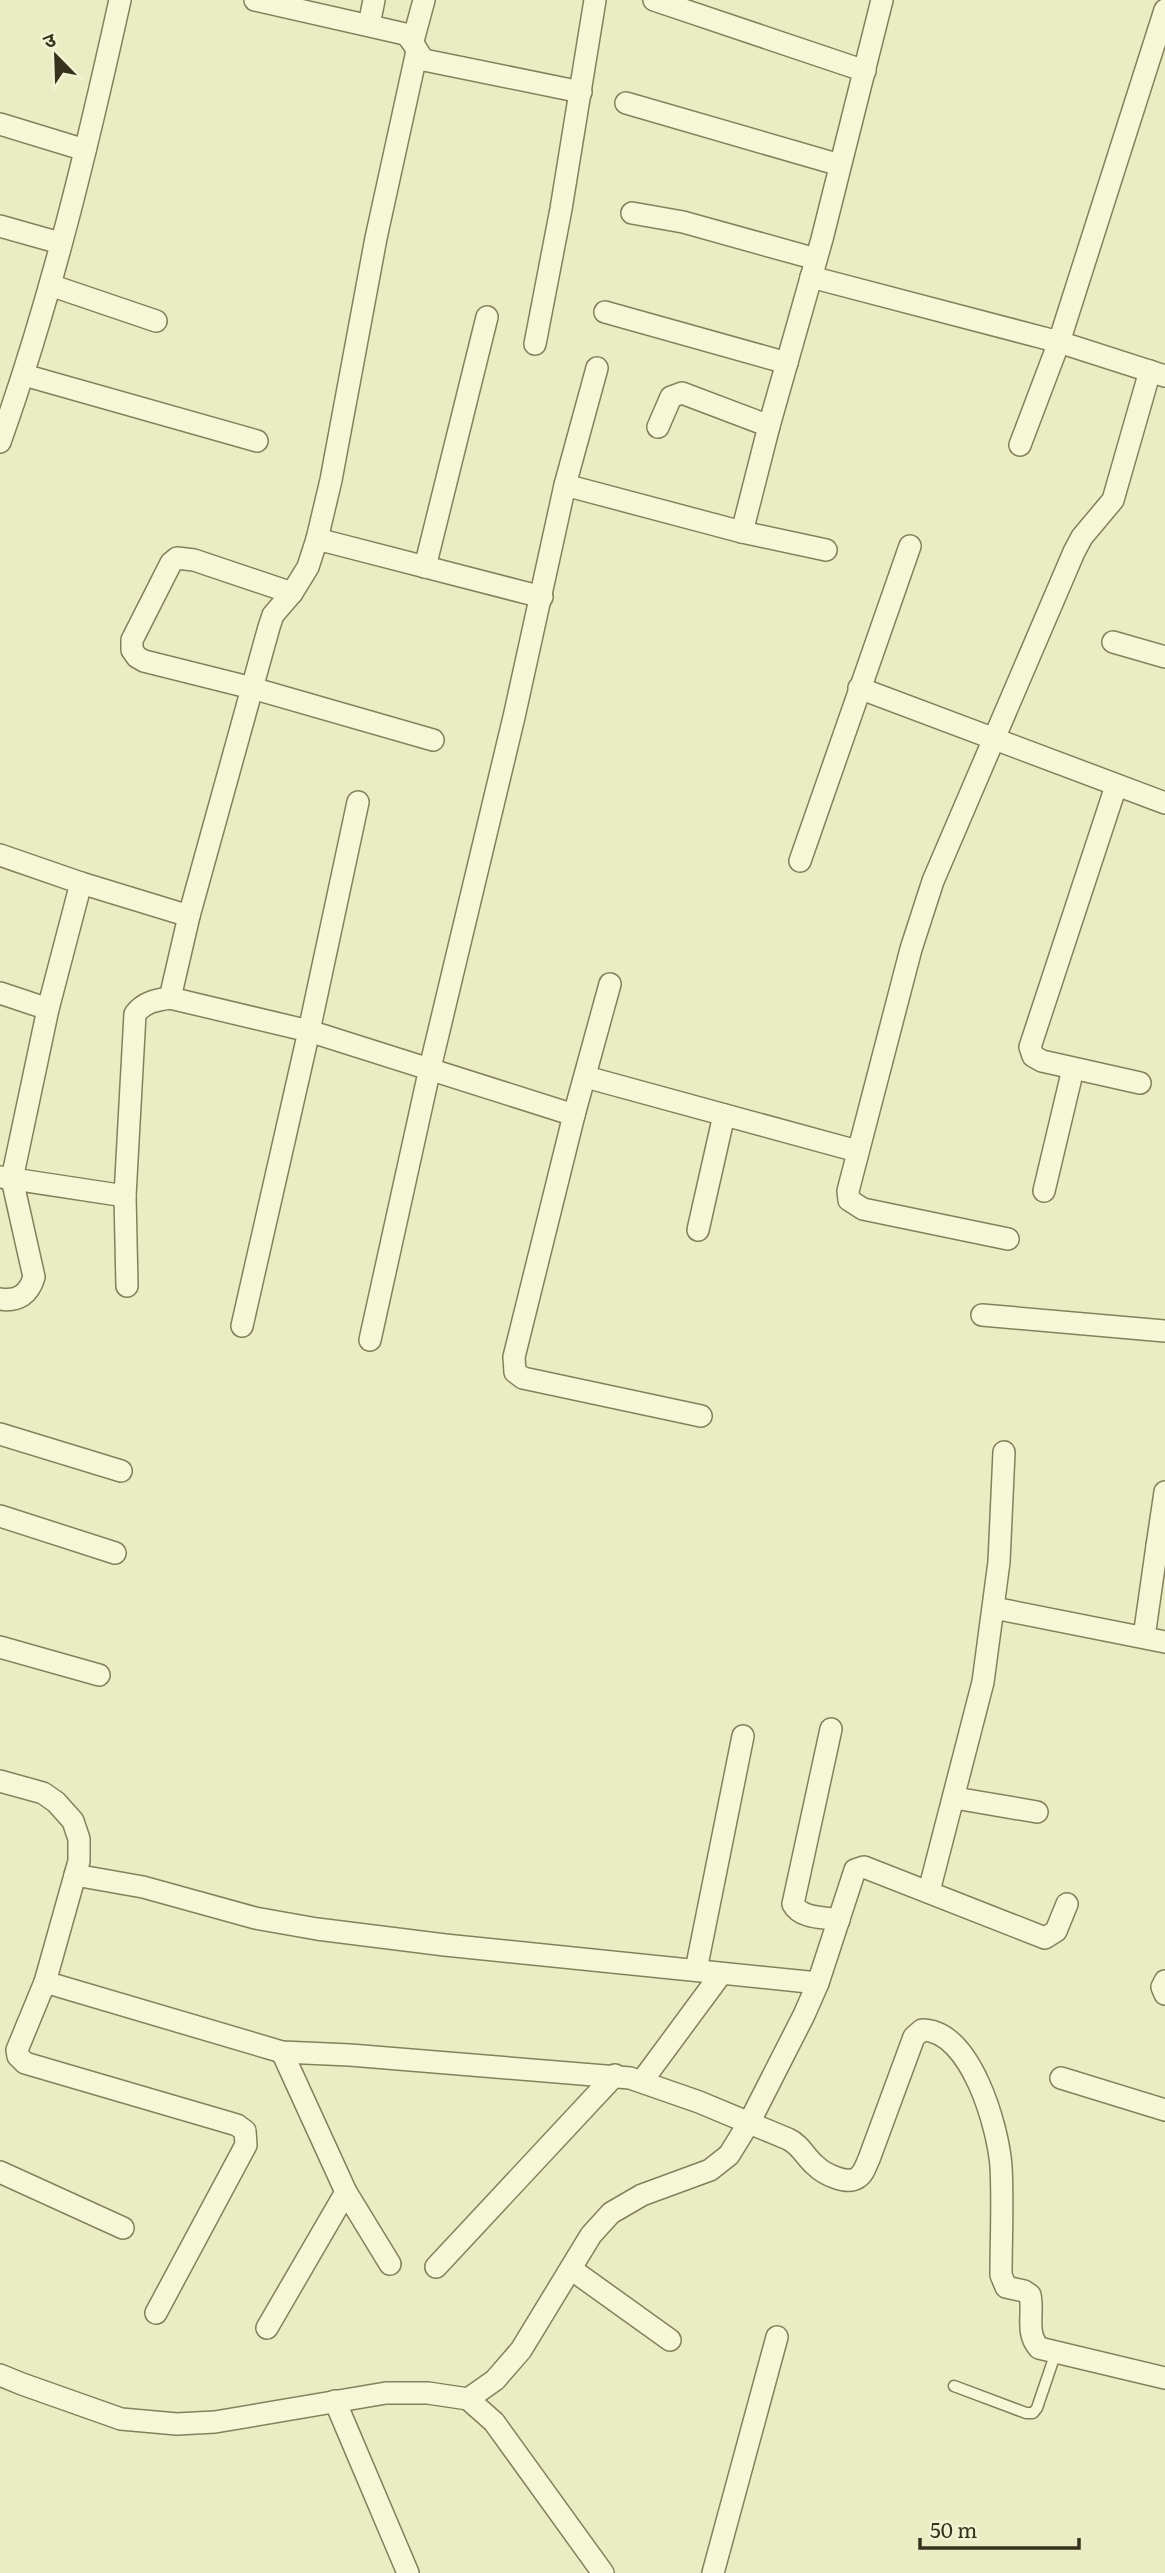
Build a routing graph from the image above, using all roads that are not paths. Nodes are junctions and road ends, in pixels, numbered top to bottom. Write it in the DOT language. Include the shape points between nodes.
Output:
graph roads {
  1 [pos="120,0"];
  2 [pos="255,0"];
  3 [pos="374,0"];
  4 [pos="424,0"];
  5 [pos="595,0"];
  6 [pos="654,0"];
  7 [pos="882,0"];
  8 [pos="293,4"];
  9 [pos="1165,10"];
  10 [pos="369,25"];
  11 [pos="415,46"];
  12 [pos="865,71"];
  13 [pos="581,92"];
  14 [pos="626,103"];
  15 [pos="0,124"];
  16 [pos="85,150"];
  17 [pos="840,165"];
  18 [pos="632,213"];
  19 [pos="0,226"];
  20 [pos="60,243"];
  21 [pos="814,268"];
  22 [pos="50,285"];
  23 [pos="604,312"];
  24 [pos="487,317"];
  25 [pos="156,321"];
  26 [pos="1059,342"];
  27 [pos="535,344"];
  28 [pos="787,363"];
  29 [pos="597,368"];
  30 [pos="1158,373"];
  31 [pos="24,375"];
  32 [pos="769,426"];
  33 [pos="658,427"];
  34 [pos="257,441"];
  35 [pos="0,442"];
  36 [pos="1020,445"];
  37 [pos="565,485"];
  38 [pos="741,532"];
  39 [pos="317,538"];
  40 [pos="910,546"];
  41 [pos="826,550"];
  42 [pos="425,567"];
  43 [pos="292,593"];
  44 [pos="542,597"];
  45 [pos="1113,642"];
  46 [pos="1165,657"];
  47 [pos="252,688"];
  48 [pos="859,688"];
  49 [pos="992,739"];
  50 [pos="433,740"];
  51 [pos="1116,786"];
  52 [pos="358,802"];
  53 [pos="1165,803"];
  54 [pos="0,855"];
  55 [pos="800,862"];
  56 [pos="81,883"];
  57 [pos="189,916"];
  58 [pos="610,984"];
  59 [pos="0,993"];
  60 [pos="170,998"];
  61 [pos="48,1009"];
  62 [pos="309,1031"];
  63 [pos="430,1068"];
  64 [pos="1073,1069"];
  65 [pos="586,1077"];
  66 [pos="1140,1083"];
  67 [pos="574,1115"];
  68 [pos="724,1115"];
  69 [pos="857,1151"];
  70 [pos="6,1178"];
  71 [pos="1044,1191"];
  72 [pos="125,1196"];
  73 [pos="698,1230"];
  74 [pos="1008,1239"];
  75 [pos="127,1286"];
  76 [pos="0,1299"];
  77 [pos="982,1315"];
  78 [pos="242,1326"];
  79 [pos="1165,1331"];
  80 [pos="370,1340"];
  81 [pos="701,1416"];
  82 [pos="0,1434"];
  83 [pos="1004,1452"];
  84 [pos="121,1471"];
  85 [pos="1165,1492"];
  86 [pos="0,1516"];
  87 [pos="1161,1547"];
  88 [pos="115,1553"];
  89 [pos="994,1608"];
  90 [pos="1144,1637"];
  91 [pos="1165,1642"];
  92 [pos="0,1647"];
  93 [pos="99,1675"];
  94 [pos="831,1728"];
  95 [pos="743,1736"];
  96 [pos="0,1781"];
  97 [pos="955,1798"];
  98 [pos="1037,1812"];
  99 [pos="75,1875"];
  100 [pos="929,1891"];
  101 [pos="1067,1904"];
  102 [pos="839,1920"];
  103 [pos="696,1970"];
  104 [pos="721,1974"];
  105 [pos="1165,1980"];
  106 [pos="45,1982"];
  107 [pos="818,1983"];
  108 [pos="1165,1994"];
  109 [pos="282,2052"];
  110 [pos="615,2076"];
  111 [pos="1061,2078"];
  112 [pos="642,2081"];
  113 [pos="1165,2110"];
  114 [pos="750,2121"];
  115 [pos="0,2172"];
  116 [pos="346,2192"];
  117 [pos="123,2228"];
  118 [pos="390,2264"];
  119 [pos="436,2267"];
  120 [pos="571,2269"];
  121 [pos="156,2313"];
  122 [pos="267,2328"];
  123 [pos="777,2337"];
  124 [pos="670,2340"];
  125 [pos="1056,2352"];
  126 [pos="0,2375"];
  127 [pos="1165,2378"];
  128 [pos="954,2386"];
  129 [pos="468,2399"];
  130 [pos="335,2401"];
  131 [pos="408,2573"];
  132 [pos="603,2573"];
  133 [pos="713,2573"];
  1 -- 16 [label="street"];
  2 -- 8 [label="street"];
  3 -- 10 [label="street"];
  4 -- 11 [label="street"];
  5 -- 13 [label="street"];
  6 -- 12 [label="street"];
  7 -- 12 [label="street"];
  8 -- 10 [label="street"];
  9 -- 26 [label="street"];
  10 -- 11 [label="street" via="405,34"];
  11 -- 13 [label="street" via="424,60"];
  11 -- 39 [label="street"];
  12 -- 17 [label="street"];
  13 -- 27 [label="street"];
  14 -- 17 [label="street"];
  15 -- 16 [label="street"];
  16 -- 20 [label="street"];
  17 -- 21 [label="street"];
  18 -- 21 [label="street" via="683,222"];
  19 -- 20 [label="street"];
  20 -- 22 [label="street"];
  21 -- 26 [label="street"];
  21 -- 28 [label="street"];
  22 -- 25 [label="street"];
  22 -- 31 [label="street"];
  23 -- 28 [label="street"];
  24 -- 42 [label="street"];
  26 -- 30 [label="street"];
  26 -- 36 [label="street"];
  28 -- 32 [label="street"];
  29 -- 37 [label="street"];
  30 -- 49 [label="street" via="1113,500 1074,552"];
  31 -- 34 [label="street"];
  31 -- 35 [label="street"];
  32 -- 33 [label="street" via="681,393 671,397"];
  32 -- 38 [label="street"];
  37 -- 38 [label="street"];
  37 -- 44 [label="street"];
  38 -- 41 [label="street"];
  39 -- 42 [label="street"];
  39 -- 43 [label="street" via="308,567"];
  40 -- 48 [label="street"];
  42 -- 44 [label="street"];
  43 -- 47 [label="street" via="273,615"];
  43 -- 47 [label="street" via="177,558 132,640 132,650 144,661"];
  44 -- 63 [label="street"];
  45 -- 46 [label="street"];
  47 -- 50 [label="street"];
  47 -- 57 [label="street"];
  48 -- 49 [label="street"];
  48 -- 55 [label="street"];
  49 -- 51 [label="street"];
  49 -- 69 [label="street" via="922,913"];
  51 -- 53 [label="street"];
  51 -- 64 [label="street" via="1030,1047 1042,1061"];
  52 -- 62 [label="street"];
  54 -- 56 [label="street"];
  56 -- 57 [label="street"];
  56 -- 61 [label="street"];
  57 -- 60 [label="street"];
  58 -- 65 [label="street"];
  59 -- 61 [label="street"];
  60 -- 62 [label="street"];
  60 -- 72 [label="street" via="153,1000 135,1014"];
  61 -- 70 [label="street"];
  62 -- 63 [label="street"];
  62 -- 78 [label="street"];
  63 -- 67 [label="street"];
  63 -- 80 [label="street"];
  64 -- 66 [label="street"];
  64 -- 71 [label="street"];
  65 -- 67 [label="street"];
  65 -- 68 [label="street"];
  67 -- 81 [label="street" via="514,1357 515,1372 523,1378"];
  68 -- 69 [label="street"];
  68 -- 73 [label="street"];
  69 -- 74 [label="street" via="848,1191 856,1206"];
  70 -- 72 [label="street"];
  70 -- 76 [label="street" via="34,1277 24,1295 11,1301"];
  72 -- 75 [label="street"];
  77 -- 79 [label="street"];
  82 -- 84 [label="street"];
  83 -- 89 [label="street"];
  85 -- 87 [label="street"];
  86 -- 88 [label="street"];
  87 -- 90 [label="street"];
  89 -- 90 [label="street"];
  89 -- 97 [label="street" via="983,1682"];
  90 -- 91 [label="street"];
  92 -- 93 [label="street"];
  94 -- 102 [label="street" via="793,1904 803,1914"];
  95 -- 103 [label="street"];
  96 -- 99 [label="street" via="43,1793 73,1821 79,1839"];
  97 -- 98 [label="street"];
  97 -- 100 [label="street"];
  99 -- 103 [label="street" via="317,1929"];
  99 -- 106 [label="street"];
  100 -- 101 [label="street" via="1045,1938 1056,1931"];
  100 -- 102 [label="street" via="858,1868 852,1873"];
  102 -- 107 [label="street"];
  103 -- 104 [label="street"];
  104 -- 107 [label="street"];
  104 -- 112 [label="street"];
  105 -- 108 [label="street"];
  106 -- 109 [label="street"];
  106 -- 121 [label="street" via="17,2050 25,2063 245,2131 246,2145"];
  107 -- 114 [label="street"];
  109 -- 110 [label="street"];
  109 -- 116 [label="street"];
  110 -- 112 [label="street"];
  110 -- 119 [label="street"];
  111 -- 113 [label="street"];
  112 -- 114 [label="street"];
  114 -- 120 [label="street" via="718,2166 642,2195 611,2213"];
  114 -- 125 [label="street" via="793,2141 822,2171 856,2179 869,2159 917,2033 930,2030 950,2041 978,2079 1000,2163 1002,2282 1030,2295 1032,2338 1039,2348"];
  115 -- 117 [label="street"];
  116 -- 118 [label="street"];
  116 -- 122 [label="street"];
  120 -- 124 [label="street"];
  120 -- 129 [label="street" via="521,2350 495,2380"];
  123 -- 133 [label="street"];
  125 -- 127 [label="street"];
  125 -- 128 [label="lane" via="1033,2413"];
  126 -- 130 [label="street" via="96,2411 146,2422 215,2422"];
  129 -- 130 [label="street" via="386,2393"];
  129 -- 132 [label="street" via="494,2422"];
  130 -- 131 [label="street"];
}
